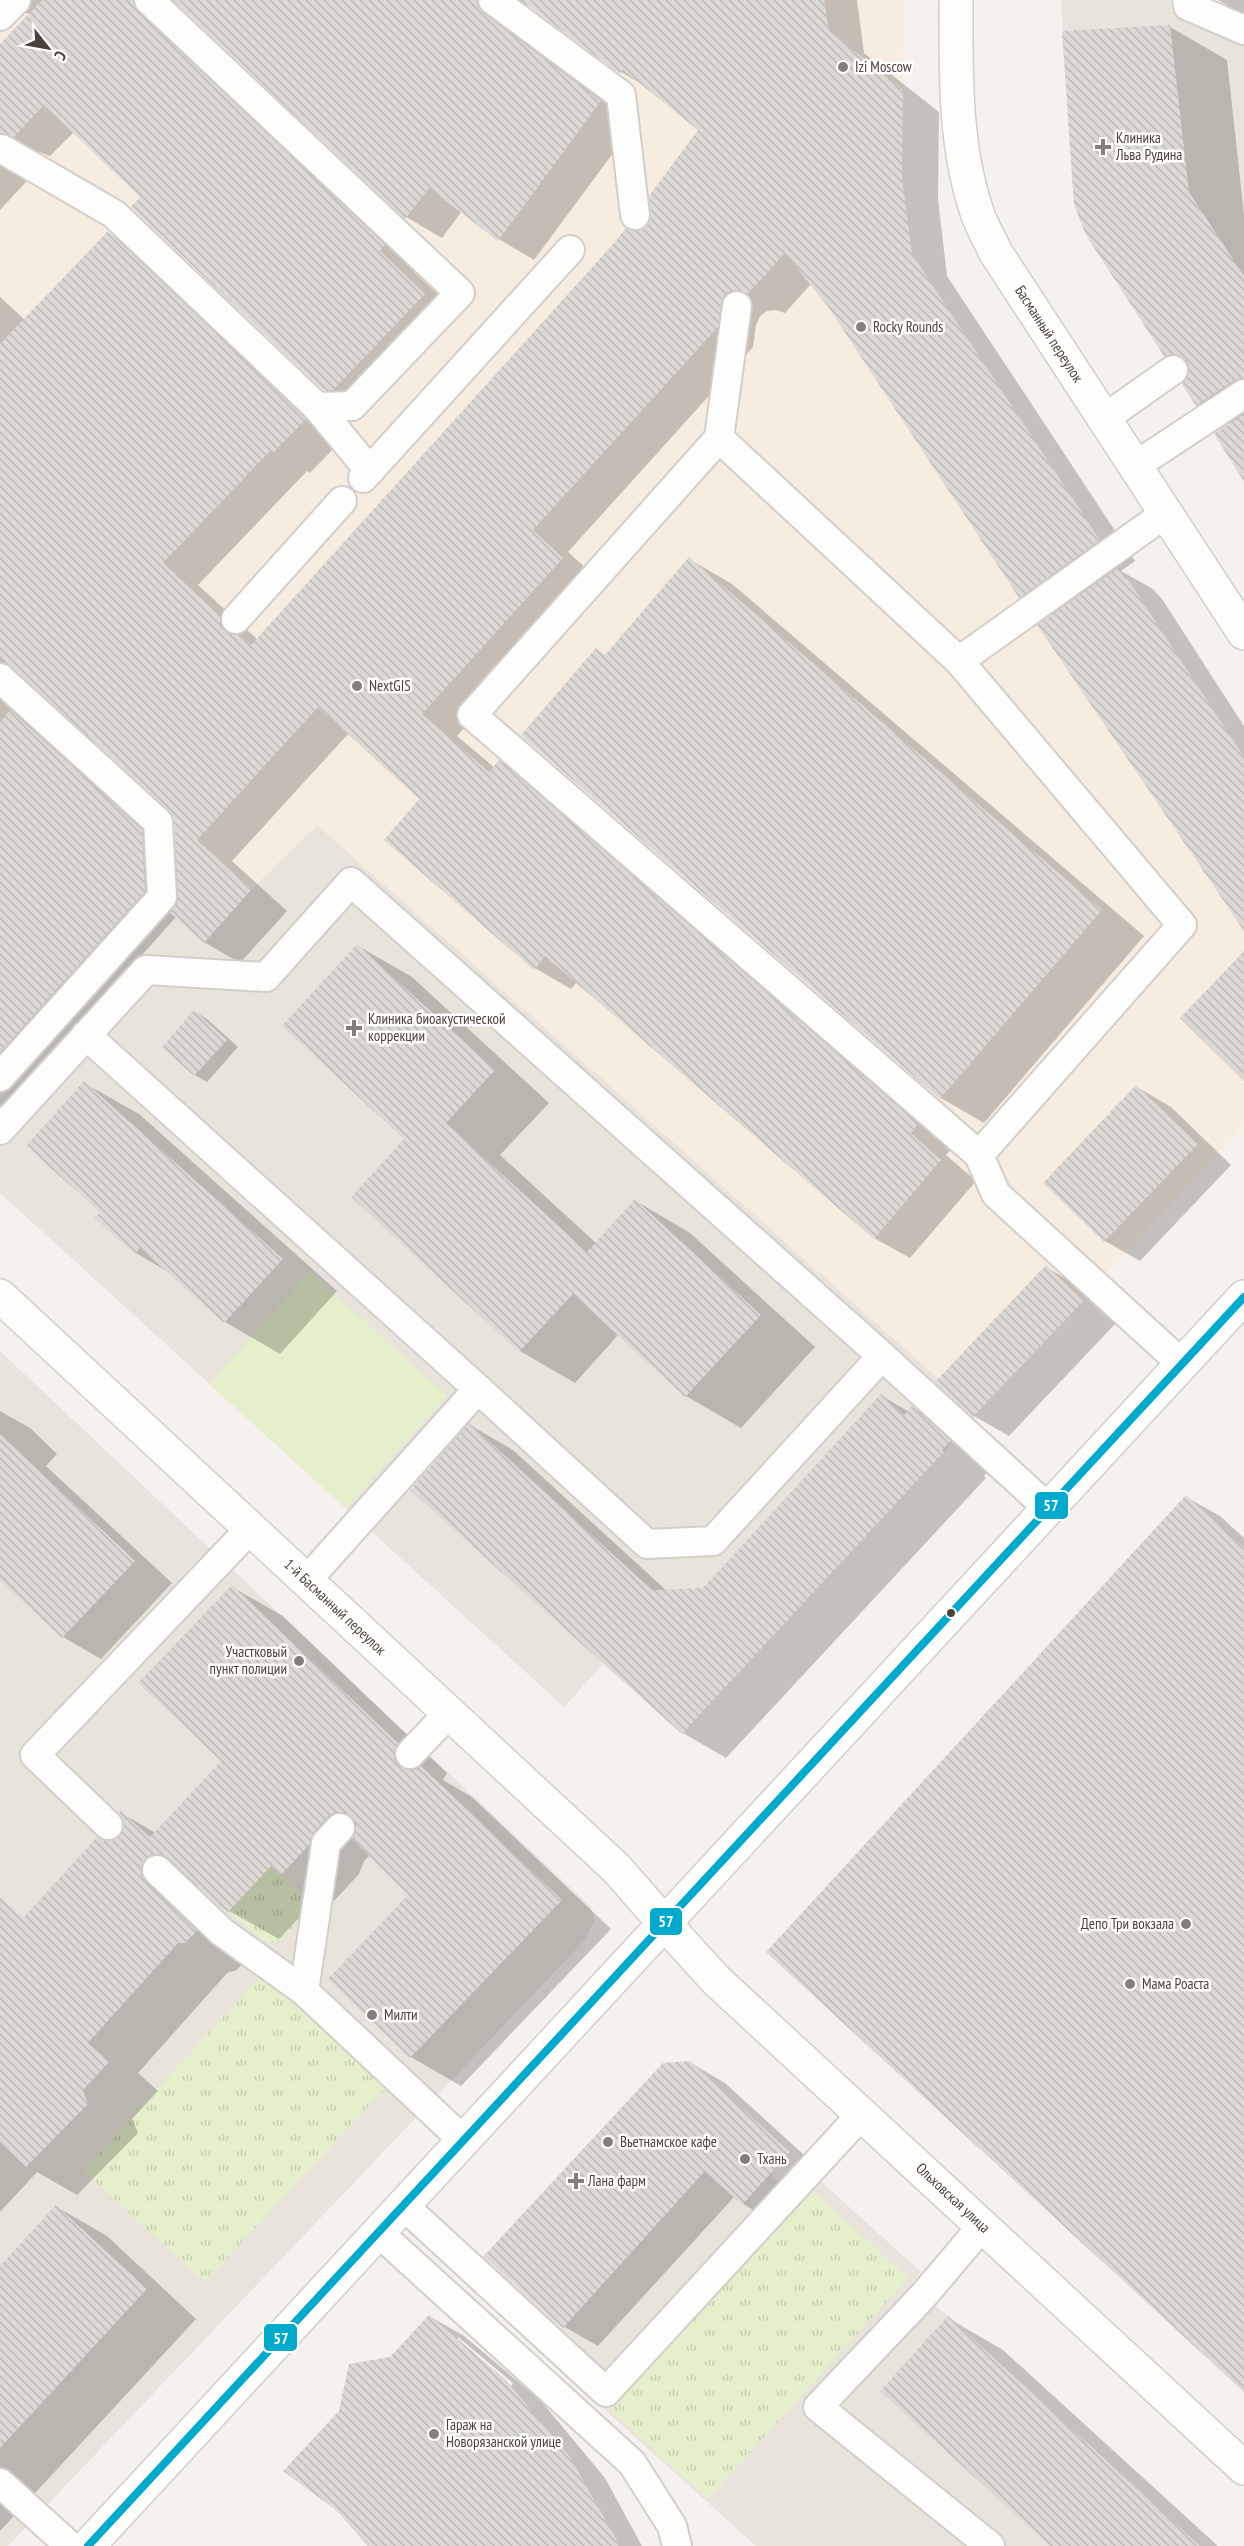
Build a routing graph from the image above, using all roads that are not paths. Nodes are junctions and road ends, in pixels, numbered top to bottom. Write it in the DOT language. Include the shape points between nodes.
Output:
graph roads {
  1 [pos="16,0"];
  2 [pos="149,0"];
  3 [pos="494,0"];
  4 [pos="956,0"];
  5 [pos="1187,0"];
  6 [pos="0,16"];
  7 [pos="1244,30"];
  8 [pos="2,149"];
  9 [pos="635,215"];
  10 [pos="570,250"];
  11 [pos="737,306"];
  12 [pos="1173,370"];
  13 [pos="1244,393"];
  14 [pos="317,407"];
  15 [pos="1105,418"];
  16 [pos="719,438"];
  17 [pos="1135,466"];
  18 [pos="342,501"];
  19 [pos="1166,513"];
  20 [pos="236,619"];
  21 [pos="1244,633"];
  22 [pos="959,661"];
  23 [pos="0,678"];
  24 [pos="86,1035"];
  25 [pos="0,1077"];
  26 [pos="0,1130"];
  27 [pos="979,1155"];
  28 [pos="0,1296"];
  29 [pos="1244,1297"];
  30 [pos="882,1356"];
  31 [pos="1182,1364"];
  32 [pos="478,1389"];
  33 [pos="1048,1508"];
  34 [pos="250,1528"];
  35 [pos="307,1580"];
  36 [pos="449,1713"];
  37 [pos="410,1754"];
  38 [pos="108,1825"];
  39 [pos="340,1828"];
  40 [pos="157,1870"];
  41 [pos="664,1924"];
  42 [pos="304,1991"];
  43 [pos="862,2114"];
  44 [pos="464,2141"];
  45 [pos="404,2206"];
  46 [pos="983,2225"];
  47 [pos="379,2233"];
  48 [pos="1244,2468"];
  49 [pos="0,2483"];
  50 [pos="69,2546"];
  51 [pos="88,2546"];
  52 [pos="677,2546"];
  53 [pos="990,2546"];
  1 -- 6 [label="lane"];
  2 -- 14 [label="lane" via="460,293 352,406"];
  3 -- 9 [label="lane" via="621,95"];
  4 -- 15 [label="street, Басманный переулок" via="956,86 962,156 975,208 996,253"];
  5 -- 7 [label="lane" via="1188,6"];
  8 -- 14 [label="lane" via="114,214"];
  10 -- 14 [label="lane" via="366,475"];
  11 -- 16 [label="lane"];
  12 -- 15 [label="lane"];
  13 -- 17 [label="lane"];
  15 -- 17 [label="street, Басманный переулок"];
  16 -- 22 [label="lane"];
  16 -- 27 [label="lane" via="472,715"];
  17 -- 19 [label="street, Басманный переулок"];
  18 -- 20 [label="lane"];
  19 -- 21 [label="street, Басманный переулок"];
  19 -- 22 [label="lane"];
  22 -- 27 [label="lane" via="1182,925"];
  23 -- 25 [label="lane" via="158,822 162,897"];
  24 -- 26 [label="lane"];
  24 -- 30 [label="lane" via="146,970 266,977 351,882"];
  24 -- 32 [label="lane"];
  27 -- 31 [label="lane" via="996,1194"];
  28 -- 34 [label="street, 1-й Басманный переулок"];
  29 -- 31 [label="street"];
  30 -- 32 [label="lane" via="713,1541 647,1544"];
  30 -- 33 [label="lane"];
  31 -- 33 [label="street"];
  32 -- 35 [label="lane"];
  33 -- 41 [label="street"];
  34 -- 35 [label="street, 1-й Басманный переулок"];
  34 -- 38 [label="lane" via="35,1755"];
  35 -- 36 [label="street, 1-й Басманный переулок"];
  36 -- 37 [label="lane"];
  36 -- 41 [label="street, 1-й Басманный переулок" via="617,1869"];
  39 -- 42 [label="lane" via="326,1843"];
  40 -- 42 [label="lane" via="222,1932"];
  41 -- 43 [label="street, Ольховская улица" via="716,1980"];
  41 -- 44 [label="street"];
  42 -- 44 [label="lane"];
  43 -- 45 [label="lane" via="606,2392"];
  43 -- 46 [label="street, Ольховская улица"];
  44 -- 45 [label="street"];
  45 -- 47 [label="street"];
  46 -- 48 [label="street, Ольховская улица"];
  46 -- 53 [label="lane" via="924,2295 818,2408"];
  47 -- 51 [label="street"];
  47 -- 52 [label="lane" via="632,2463 672,2526"];
  49 -- 50 [label="lane"];
}
